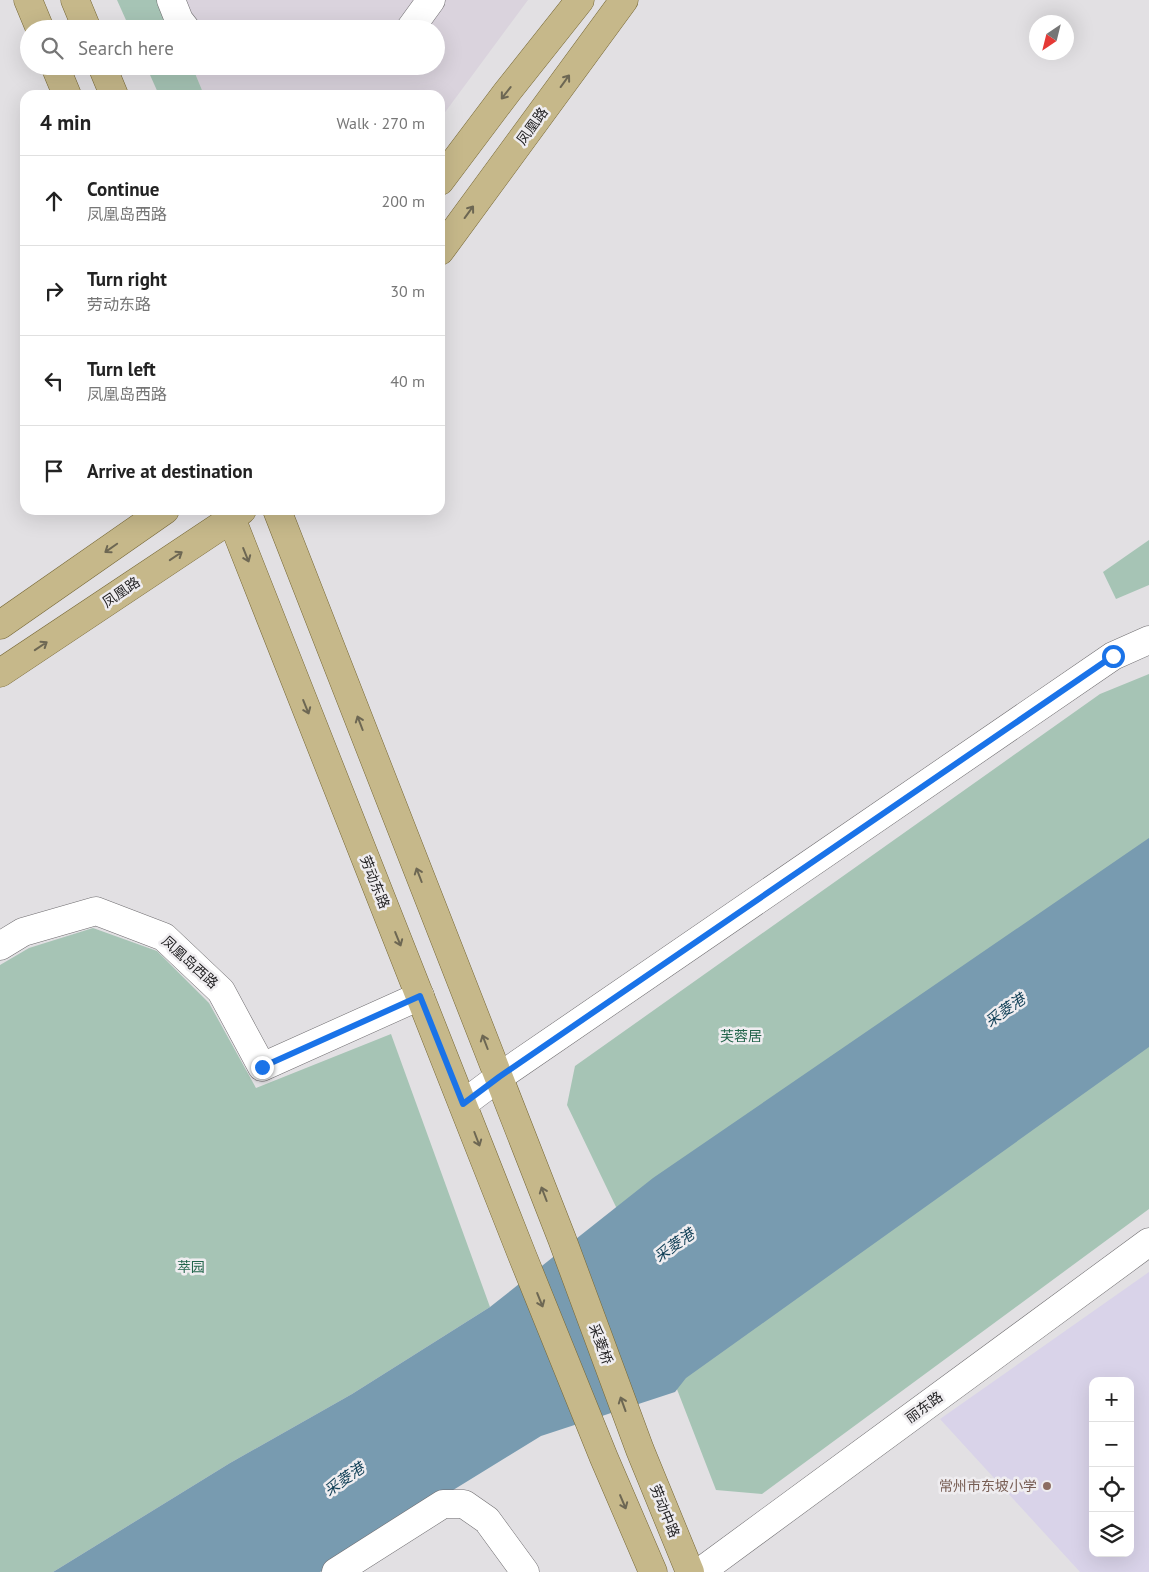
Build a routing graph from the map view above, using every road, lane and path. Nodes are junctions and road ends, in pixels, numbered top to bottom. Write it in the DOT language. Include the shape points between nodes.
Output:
graph roads {
  1 [pos="28,0"];
  2 [pos="75,0"];
  3 [pos="171,0"];
  4 [pos="431,0"];
  5 [pos="580,0"];
  6 [pos="624,0"];
  7 [pos="36,20"];
  8 [pos="83,20"];
  9 [pos="179,20"];
  10 [pos="417,20"];
  11 [pos="59,75"];
  12 [pos="106,75"];
  13 [pos="65,90"];
  14 [pos="112,90"];
  15 [pos="445,174"];
  16 [pos="445,244"];
  17 [pos="158,515"];
  18 [pos="231,515"];
  19 [pos="235,515"];
  20 [pos="279,515"];
  21 [pos="0,624"];
  22 [pos="1149,640"];
  23 [pos="0,673"];
  24 [pos="0,946"];
  25 [pos="420,996"];
  26 [pos="499,1077"];
  27 [pos="463,1104"];
  28 [pos="1149,1242"];
  29 [pos="640,1450"];
  30 [pos="336,1572"];
  31 [pos="525,1572"];
  32 [pos="653,1572"];
  33 [pos="690,1572"];
  34 [pos="700,1572"];
  1 -- 7 [label="main road"];
  2 -- 8 [label="main road"];
  3 -- 9 [label="street"];
  4 -- 10 [label="street"];
  5 -- 15 [label="main road, one-way"];
  16 -- 6 [label="main road, 凤凰路, one-way"];
  11 -- 13 [label="main road"];
  12 -- 14 [label="main road"];
  17 -- 21 [label="main road, one-way"];
  23 -- 18 [label="main road, 凤凰路, one-way"];
  19 -- 25 [label="main road, 劳动东路, one-way"];
  26 -- 20 [label="main road, one-way"];
  22 -- 26 [label="street" via="1113,656"];
  24 -- 25 [label="street, 凤凰岛西路" via="22,932 96,911 164,937 221,991 262,1067"];
  25 -- 27 [label="main road, 劳动东路"];
  26 -- 27 [label="street"];
  29 -- 26 [label="main road, 采菱桥, one-way"];
  27 -- 32 [label="main road, 劳动东路, one-way" via="604,1458"];
  28 -- 34 [label="street, 丽东路"];
  29 -- 33 [label="main road, 劳动中路"];
  30 -- 31 [label="street" via="443,1504 464,1504 487,1520"];
}
